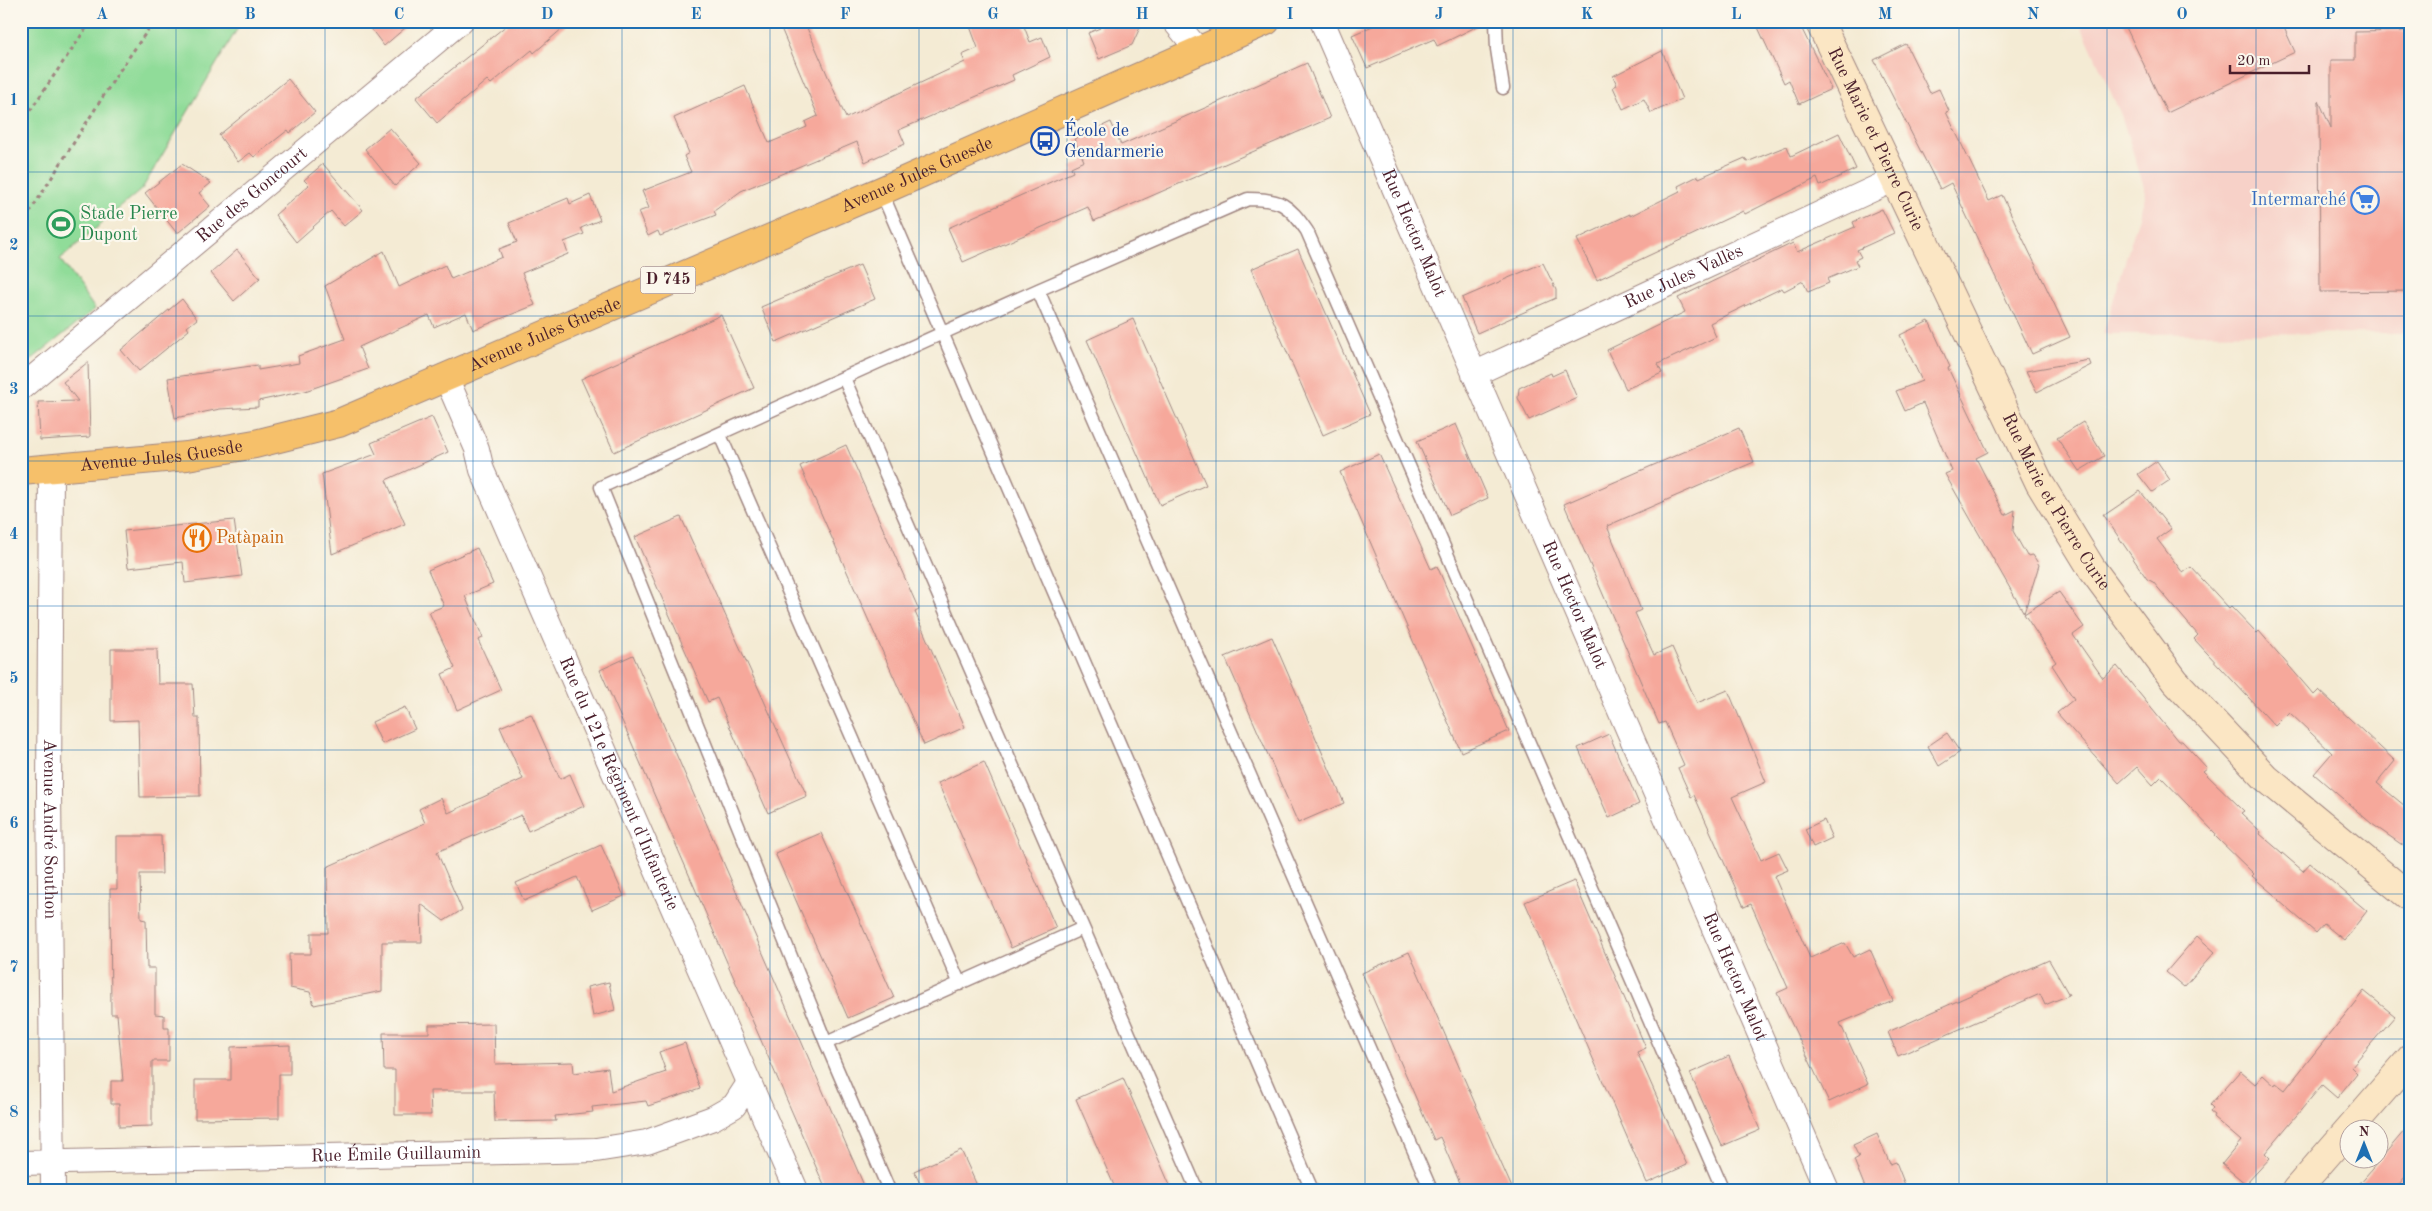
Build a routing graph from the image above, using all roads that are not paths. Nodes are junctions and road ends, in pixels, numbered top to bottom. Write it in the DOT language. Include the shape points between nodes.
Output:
graph roads {
  1 [pos="461,21"];
  2 [pos="1174,21"];
  3 [pos="1266,21"];
  4 [pos="1322,21"];
  5 [pos="1496,21"];
  6 [pos="1819,21"];
  7 [pos="1199,51"];
  8 [pos="1503,88"];
  9 [pos="1894,179"];
  10 [pos="881,191"];
  11 [pos="1038,290"];
  12 [pos="941,334"];
  13 [pos="1474,374"];
  14 [pos="446,377"];
  15 [pos="844,378"];
  16 [pos="21,388"];
  17 [pos="720,435"];
  18 [pos="51,469"];
  19 [pos="21,471"];
  20 [pos="2411,898"];
  21 [pos="1083,928"];
  22 [pos="960,984"];
  23 [pos="826,1043"];
  24 [pos="2411,1058"];
  25 [pos="750,1083"];
  26 [pos="21,1163"];
  27 [pos="53,1163"];
  28 [pos="53,1190"];
  29 [pos="796,1190"];
  30 [pos="889,1190"];
  31 [pos="1196,1190"];
  32 [pos="1312,1190"];
  33 [pos="1431,1190"];
  34 [pos="1723,1190"];
  35 [pos="1827,1190"];
  36 [pos="2296,1190"];
  1 -- 16 [label="street, Rue des Goncourt"];
  2 -- 7 [label="street"];
  3 -- 7 [label="main road, Avenue Jules Guesde / D 745"];
  4 -- 13 [label="street, Rue Hector Malot"];
  5 -- 8 [label="lane"];
  6 -- 9 [label="street, Rue Marie et Pierre Curie"];
  7 -- 10 [label="main road, Avenue Jules Guesde / D 745"];
  9 -- 13 [label="street, Rue Jules Vallès"];
  9 -- 20 [label="street, Rue Marie et Pierre Curie" via="2040,484 2092,569 2175,681 2266,778"];
  10 -- 12 [label="lane"];
  10 -- 14 [label="main road, Avenue Jules Guesde / D 745"];
  11 -- 12 [label="lane"];
  11 -- 33 [label="lane"];
  11 -- 34 [label="lane" via="1248,199 1272,199 1294,211 1308,231"];
  12 -- 15 [label="lane"];
  12 -- 32 [label="lane"];
  13 -- 35 [label="street, Rue Hector Malot"];
  14 -- 18 [label="main road, Avenue Jules Guesde / D 745" via="339,422 255,444 187,456"];
  14 -- 25 [label="street, Rue du 121e Régiment d'Infanterie" via="482,470"];
  15 -- 17 [label="lane"];
  15 -- 21 [label="lane"];
  17 -- 22 [label="lane"];
  17 -- 23 [label="lane" via="601,487"];
  18 -- 19 [label="main road, Avenue Jules Guesde / D 745"];
  18 -- 27 [label="street, Avenue André Southon" via="49,790"];
  21 -- 22 [label="lane"];
  21 -- 31 [label="lane"];
  22 -- 23 [label="lane"];
  23 -- 30 [label="lane"];
  24 -- 36 [label="street"];
  25 -- 27 [label="street, Rue Émile Guillaumin" via="734,1106 713,1118 647,1142 596,1150"];
  25 -- 29 [label="street, Rue du 121e Régiment d'Infanterie"];
  26 -- 27 [label="street, Rue Émile Guillaumin"];
  27 -- 28 [label="street, Avenue André Southon"];
}
